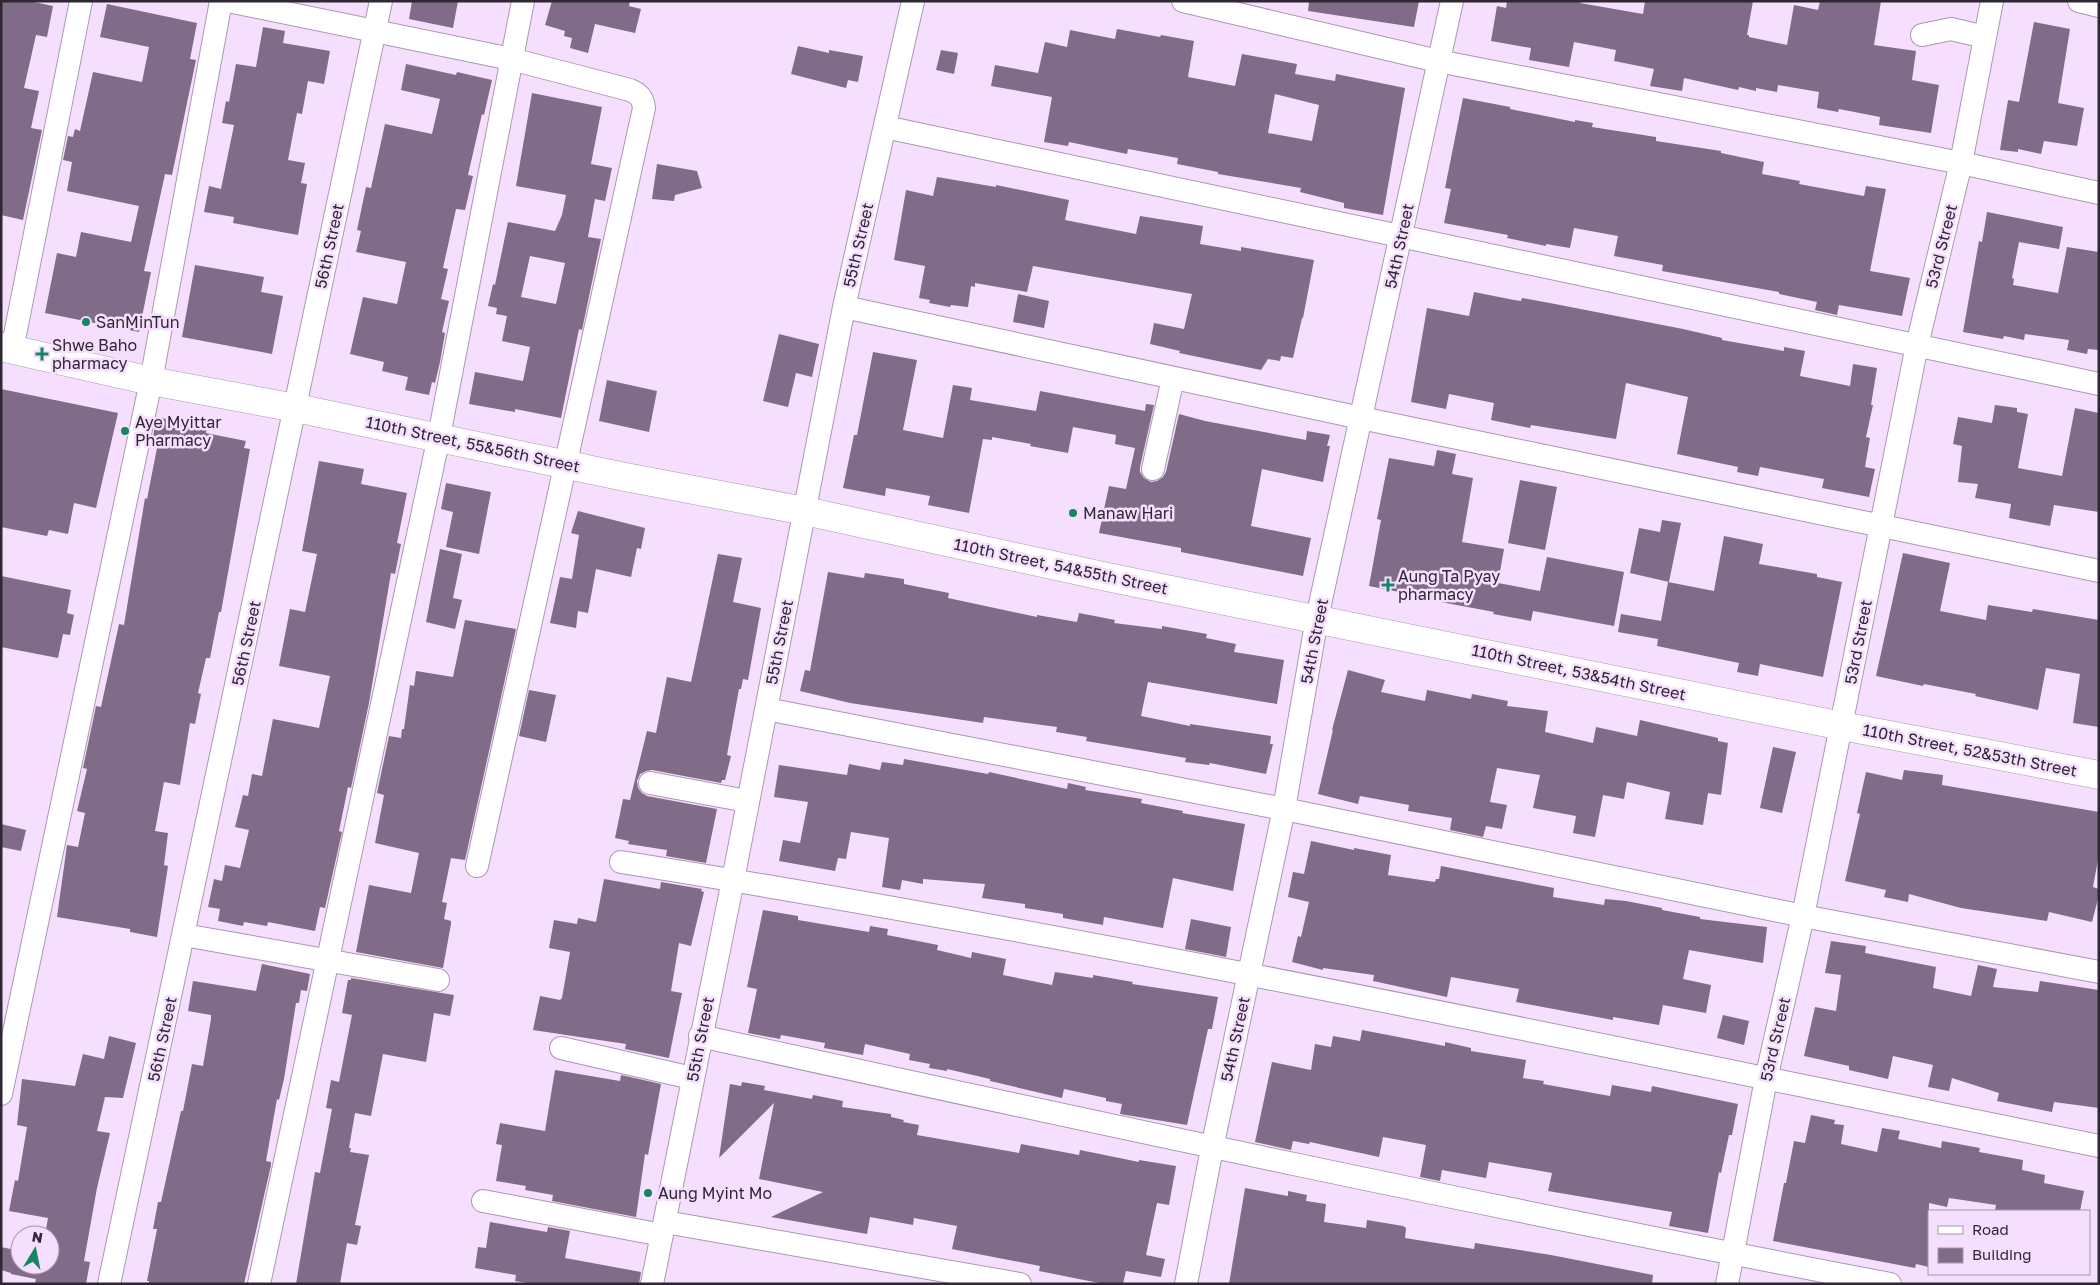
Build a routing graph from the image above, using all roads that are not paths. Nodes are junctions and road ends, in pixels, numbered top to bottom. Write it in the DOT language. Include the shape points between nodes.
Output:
graph roads {
  1 [pos="81,1"];
  2 [pos="221,1"];
  3 [pos="228,1"];
  4 [pos="381,1"];
  5 [pos="523,1"];
  6 [pos="913,1"];
  7 [pos="1183,1"];
  8 [pos="1452,1"];
  9 [pos="1992,1"];
  10 [pos="2079,1"];
  11 [pos="2099,6"];
  12 [pos="374,32"];
  13 [pos="1922,35"];
  14 [pos="1985,37"];
  15 [pos="511,59"];
  16 [pos="1438,60"];
  17 [pos="885,127"];
  18 [pos="1961,163"];
  19 [pos="2099,193"];
  20 [pos="1402,235"];
  21 [pos="844,307"];
  22 [pos="1918,345"];
  23 [pos="7,348"];
  24 [pos="1173,378"];
  25 [pos="150,381"];
  26 [pos="2099,384"];
  27 [pos="296,408"];
  28 [pos="1362,418"];
  29 [pos="439,436"];
  30 [pos="566,464"];
  31 [pos="1152,470"];
  32 [pos="738,497"];
  33 [pos="805,511"];
  34 [pos="1880,526"];
  35 [pos="2099,571"];
  36 [pos="1317,618"];
  37 [pos="766,709"];
  38 [pos="1842,726"];
  39 [pos="2099,775"];
  40 [pos="650,783"];
  41 [pos="747,801"];
  42 [pos="1284,809"];
  43 [pos="620,862"];
  44 [pos="477,866"];
  45 [pos="733,880"];
  46 [pos="1803,916"];
  47 [pos="184,935"];
  48 [pos="326,961"];
  49 [pos="2099,972"];
  50 [pos="1248,974"];
  51 [pos="438,980"];
  52 [pos="700,1036"];
  53 [pos="561,1048"];
  54 [pos="692,1078"];
  55 [pos="1766,1079"];
  56 [pos="1,1094"];
  57 [pos="2099,1146"];
  58 [pos="1212,1148"];
  59 [pos="483,1201"];
  60 [pos="663,1228"];
  61 [pos="1733,1254"];
  62 [pos="109,1284"];
  63 [pos="259,1284"];
  64 [pos="652,1284"];
  65 [pos="1020,1284"];
  66 [pos="1186,1284"];
  67 [pos="1727,1284"];
  68 [pos="1890,1284"];
  1 -- 23 [label="street"];
  2 -- 25 [label="street"];
  3 -- 12 [label="street"];
  4 -- 12 [label="street, 56th Street"];
  5 -- 15 [label="street"];
  6 -- 17 [label="street, 55th Street"];
  7 -- 16 [label="street"];
  8 -- 16 [label="street, 54th Street"];
  9 -- 14 [label="street, 53rd Street"];
  10 -- 11 [label="street"];
  12 -- 15 [label="street"];
  12 -- 27 [label="street, 56th Street"];
  13 -- 14 [label="street" via="1951,29"];
  14 -- 18 [label="street, 53rd Street"];
  15 -- 29 [label="street"];
  15 -- 30 [label="street" via="630,90 643,100 644,108"];
  16 -- 18 [label="street"];
  16 -- 20 [label="street, 54th Street"];
  17 -- 20 [label="street"];
  17 -- 21 [label="street, 55th Street"];
  18 -- 19 [label="street"];
  18 -- 22 [label="street, 53rd Street"];
  20 -- 22 [label="street"];
  20 -- 28 [label="street, 54th Street"];
  21 -- 24 [label="street"];
  21 -- 33 [label="street, 55th Street"];
  22 -- 26 [label="street"];
  22 -- 34 [label="street, 53rd Street"];
  23 -- 25 [label="main road, 110th Street, 55&56th Street"];
  24 -- 28 [label="street"];
  24 -- 31 [label="street"];
  25 -- 27 [label="main road, 110th Street, 55&56th Street"];
  25 -- 56 [label="street"];
  27 -- 29 [label="main road, 110th Street, 55&56th Street"];
  27 -- 47 [label="street, 56th Street"];
  28 -- 34 [label="street"];
  28 -- 36 [label="street, 54th Street"];
  29 -- 30 [label="main road, 110th Street, 55&56th Street"];
  29 -- 48 [label="street"];
  30 -- 32 [label="main road, 110th Street, 55&56th Street"];
  30 -- 44 [label="street"];
  32 -- 33 [label="main road, 110th Street, 54&55th Street"];
  33 -- 36 [label="main road, 110th Street, 54&55th Street"];
  33 -- 37 [label="street, 55th Street"];
  34 -- 35 [label="street"];
  34 -- 38 [label="street, 53rd Street"];
  36 -- 38 [label="main road, 110th Street, 53&54th Street"];
  36 -- 42 [label="street, 54th Street"];
  37 -- 41 [label="street, 55th Street"];
  37 -- 42 [label="street"];
  38 -- 39 [label="main road, 110th Street, 52&53th Street"];
  38 -- 46 [label="street, 53rd Street"];
  40 -- 41 [label="street"];
  41 -- 45 [label="street, 55th Street"];
  42 -- 46 [label="street"];
  42 -- 50 [label="street, 54th Street"];
  43 -- 45 [label="street"];
  45 -- 50 [label="street"];
  45 -- 52 [label="street, 55th Street"];
  46 -- 49 [label="street"];
  46 -- 55 [label="street, 53rd Street"];
  47 -- 48 [label="street"];
  47 -- 62 [label="street, 56th Street"];
  48 -- 51 [label="street"];
  48 -- 63 [label="street"];
  50 -- 55 [label="street"];
  50 -- 58 [label="street, 54th Street"];
  52 -- 54 [label="street, 55th Street"];
  52 -- 58 [label="street"];
  53 -- 54 [label="street"];
  54 -- 60 [label="street, 55th Street"];
  55 -- 57 [label="street"];
  55 -- 61 [label="street, 53rd Street"];
  58 -- 61 [label="street"];
  58 -- 66 [label="street, 54th Street"];
  59 -- 60 [label="street"];
  60 -- 64 [label="street, 55th Street"];
  60 -- 65 [label="street"];
  61 -- 67 [label="street, 53rd Street"];
  61 -- 68 [label="street"];
}
